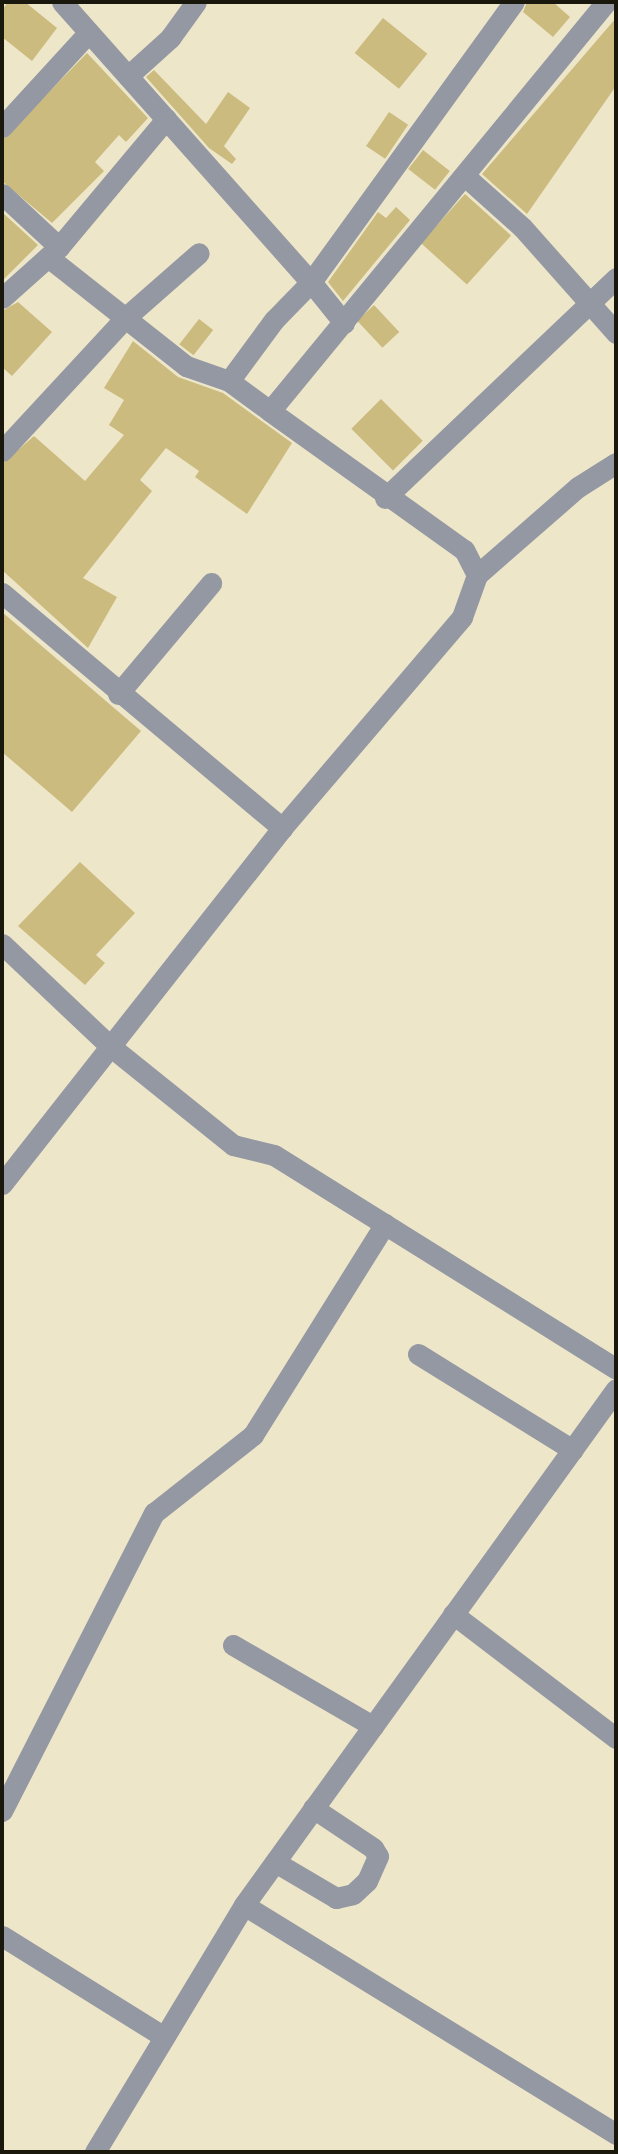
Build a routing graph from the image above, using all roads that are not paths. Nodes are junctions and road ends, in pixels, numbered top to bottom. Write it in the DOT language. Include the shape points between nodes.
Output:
graph roads {
  1 [pos="62,2"];
  2 [pos="196,2"];
  3 [pos="514,2"];
  4 [pos="606,2"];
  5 [pos="88,33"];
  6 [pos="128,76"];
  7 [pos="166,119"];
  8 [pos="2,127"];
  9 [pos="466,177"];
  10 [pos="2,194"];
  11 [pos="53,252"];
  12 [pos="199,253"];
  13 [pos="616,278"];
  14 [pos="311,282"];
  15 [pos="2,298"];
  16 [pos="589,304"];
  17 [pos="125,318"];
  18 [pos="344,323"];
  19 [pos="616,332"];
  20 [pos="229,381"];
  21 [pos="270,411"];
  22 [pos="2,452"];
  23 [pos="616,463"];
  24 [pos="385,498"];
  25 [pos="477,575"];
  26 [pos="211,583"];
  27 [pos="2,593"];
  28 [pos="118,694"];
  29 [pos="282,828"];
  30 [pos="2,944"];
  31 [pos="110,1046"];
  32 [pos="5,1174"];
  33 [pos="385,1224"];
  34 [pos="418,1354"];
  35 [pos="616,1368"];
  36 [pos="616,1389"];
  37 [pos="573,1450"];
  38 [pos="453,1614"];
  39 [pos="233,1645"];
  40 [pos="373,1726"];
  41 [pos="616,1738"];
  42 [pos="313,1808"];
  43 [pos="2,1811"];
  44 [pos="275,1862"];
  45 [pos="244,1905"];
  46 [pos="2,1936"];
  47 [pos="164,2036"];
  48 [pos="612,2124"];
  49 [pos="95,2152"];
  1 -- 5 [label="street"];
  2 -- 6 [label="street" via="170,38"];
  3 -- 14 [label="street"];
  4 -- 9 [label="street"];
  5 -- 6 [label="street"];
  5 -- 8 [label="street"];
  6 -- 7 [label="street"];
  7 -- 11 [label="street"];
  7 -- 14 [label="street"];
  9 -- 16 [label="street" via="522,227"];
  9 -- 18 [label="street"];
  10 -- 11 [label="street"];
  11 -- 15 [label="street"];
  11 -- 17 [label="street"];
  12 -- 17 [label="street"];
  13 -- 16 [label="street"];
  14 -- 18 [label="street"];
  14 -- 20 [label="street" via="274,320"];
  16 -- 19 [label="street"];
  16 -- 24 [label="street"];
  17 -- 20 [label="street" via="186,366"];
  17 -- 22 [label="street"];
  18 -- 21 [label="street"];
  20 -- 21 [label="street"];
  21 -- 24 [label="street"];
  23 -- 25 [label="street" via="578,487"];
  24 -- 25 [label="street" via="464,550"];
  25 -- 29 [label="street" via="462,617"];
  26 -- 28 [label="street"];
  27 -- 28 [label="street"];
  28 -- 29 [label="street"];
  29 -- 31 [label="street"];
  30 -- 31 [label="street"];
  31 -- 32 [label="street"];
  31 -- 33 [label="street" via="233,1145 274,1155"];
  33 -- 35 [label="street"];
  33 -- 43 [label="street" via="253,1435 153,1513"];
  34 -- 37 [label="street"];
  36 -- 37 [label="street"];
  37 -- 38 [label="street"];
  38 -- 40 [label="street"];
  38 -- 41 [label="street"];
  39 -- 40 [label="street"];
  40 -- 42 [label="street"];
  42 -- 44 [label="street"];
  42 -- 44 [label="street" via="373,1848 378,1856 368,1881 353,1894 336,1898"];
  44 -- 45 [label="street"];
  45 -- 47 [label="street"];
  45 -- 48 [label="street"];
  46 -- 47 [label="street"];
  47 -- 49 [label="street"];
}
